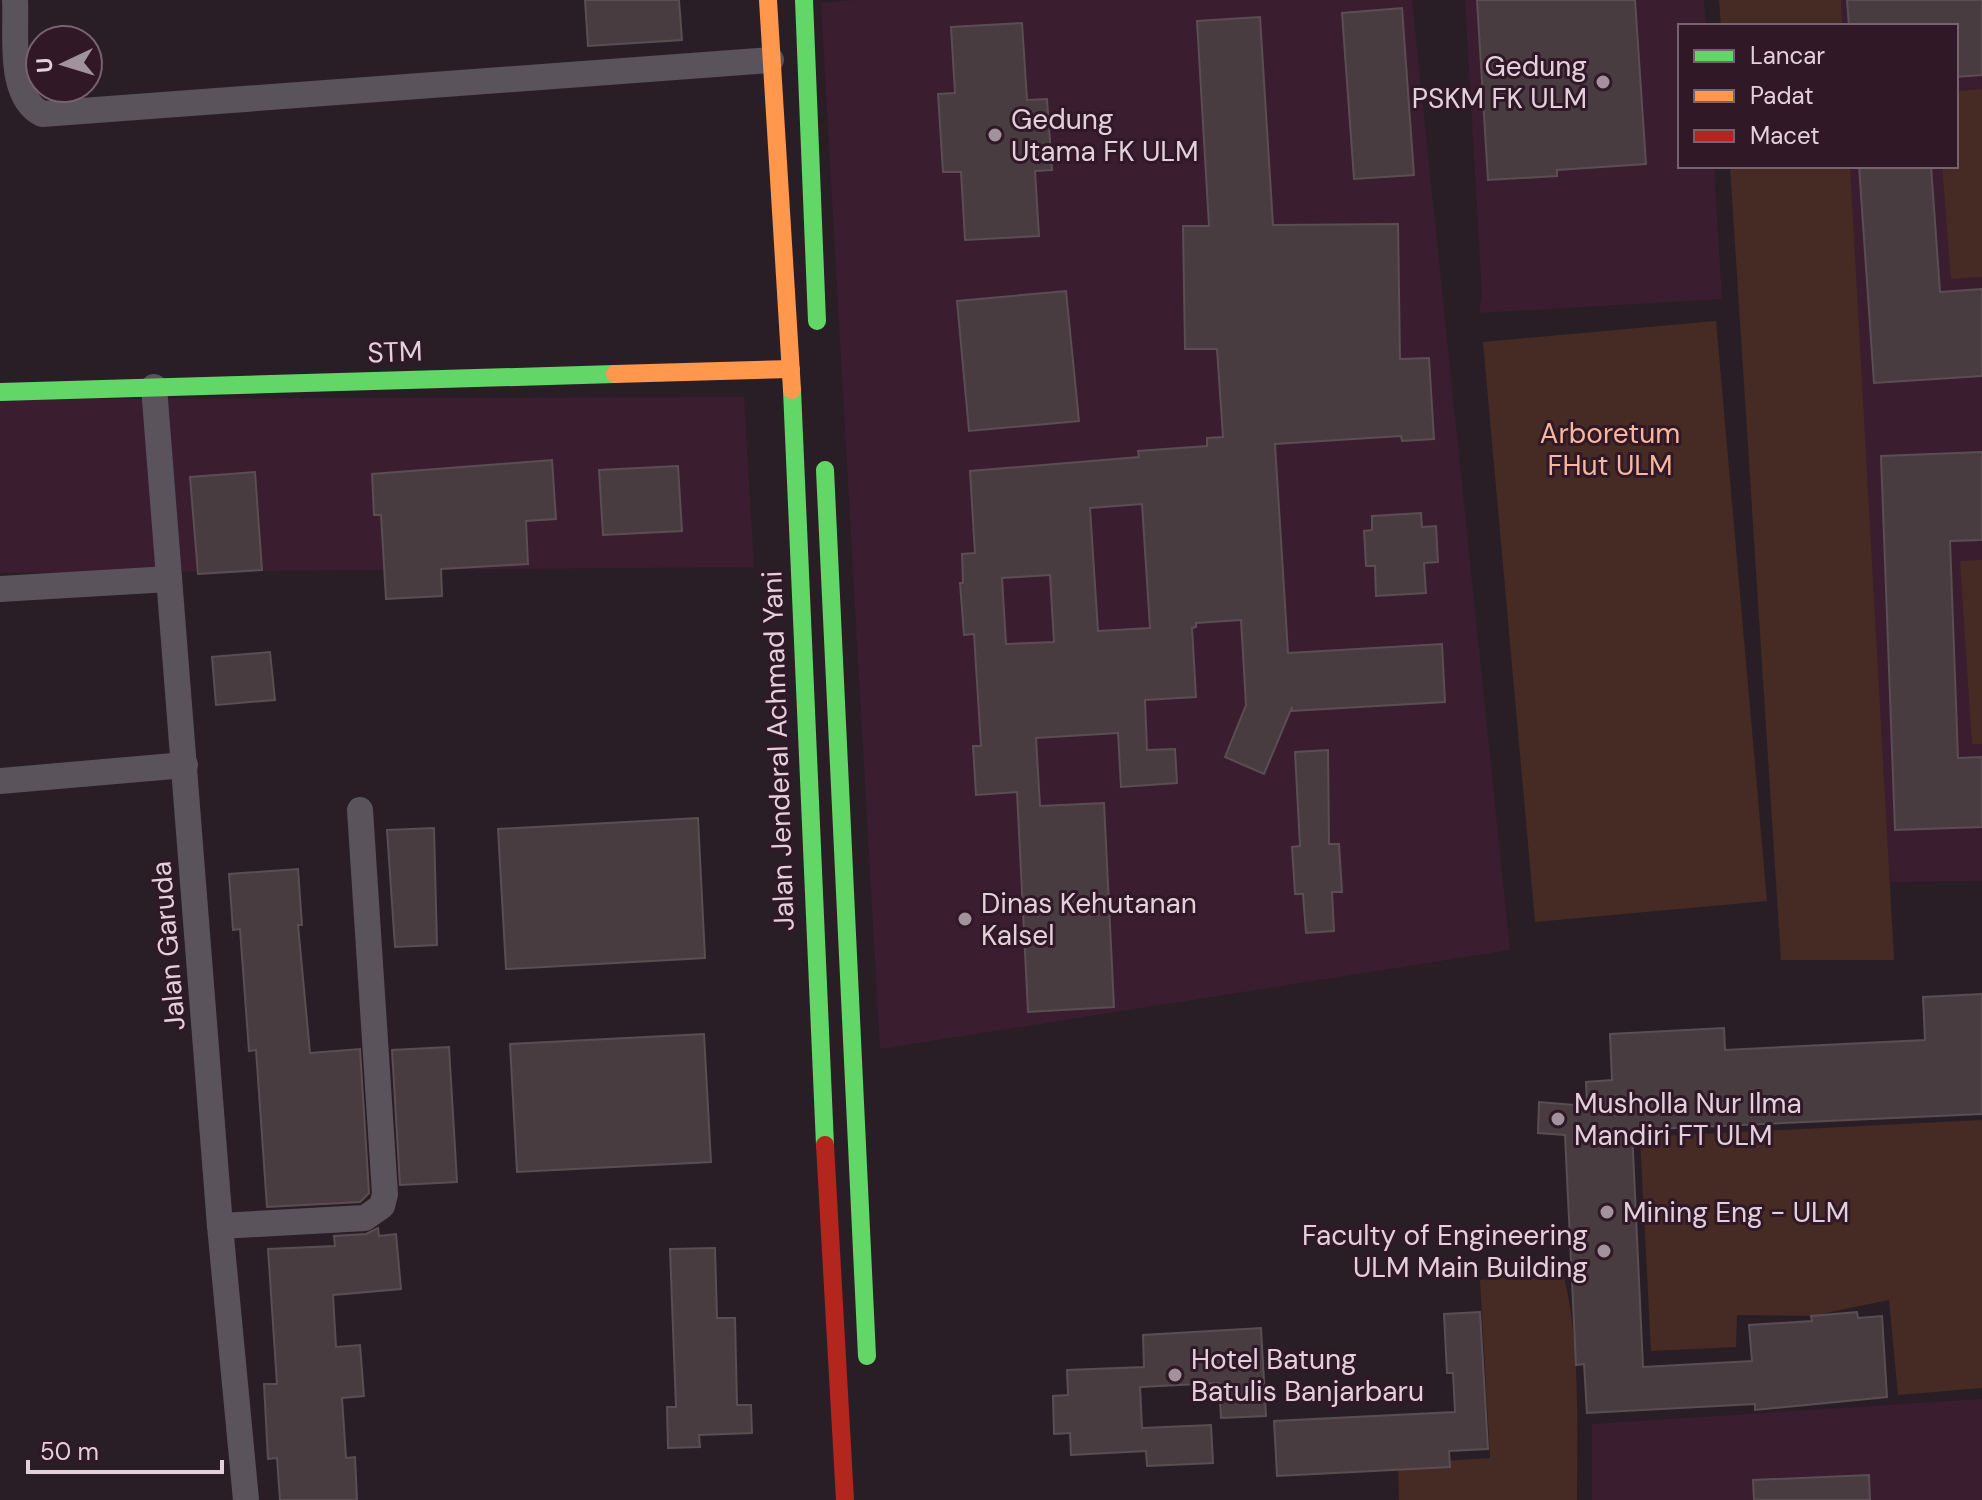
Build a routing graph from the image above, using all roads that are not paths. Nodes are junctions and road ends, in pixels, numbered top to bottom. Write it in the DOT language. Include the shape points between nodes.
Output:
graph roads {
  1 [pos="15,0"];
  2 [pos="768,0"];
  3 [pos="804,0"];
  4 [pos="771,60"];
  5 [pos="772,96"];
  6 [pos="809,96"];
  7 [pos="818,334"];
  8 [pos="791,369"];
  9 [pos="154,387"];
  10 [pos="0,392"];
  11 [pos="824,458"];
  12 [pos="169,579"];
  13 [pos="0,589"];
  14 [pos="185,765"];
  15 [pos="0,781"];
  16 [pos="360,810"];
  17 [pos="220,1226"];
  18 [pos="868,1370"];
  19 [pos="246,1500"];
  20 [pos="845,1500"];
  1 -- 4 [label="street" via="20,88 32,109 42,114"];
  2 -- 4 [label="main road, Jalan Jenderal Achmad Yani"];
  3 -- 6 [label="main road"];
  4 -- 5 [label="main road, Jalan Jenderal Achmad Yani"];
  5 -- 6 [label="main road"];
  5 -- 8 [label="main road, Jalan Jenderal Achmad Yani"];
  6 -- 7 [label="main road"];
  8 -- 9 [label="main road, STM"];
  8 -- 20 [label="main road, Jalan Jenderal Achmad Yani" via="815,964"];
  9 -- 10 [label="main road, STM"];
  9 -- 12 [label="street, Jalan Garuda"];
  11 -- 18 [label="main road, Jalan Jenderal Achmad Yani"];
  12 -- 13 [label="street"];
  12 -- 14 [label="street, Jalan Garuda"];
  14 -- 15 [label="street"];
  14 -- 17 [label="street, Jalan Garuda"];
  16 -- 17 [label="street" via="382,1206 365,1218"];
  17 -- 19 [label="street, Jalan Garuda"];
}
